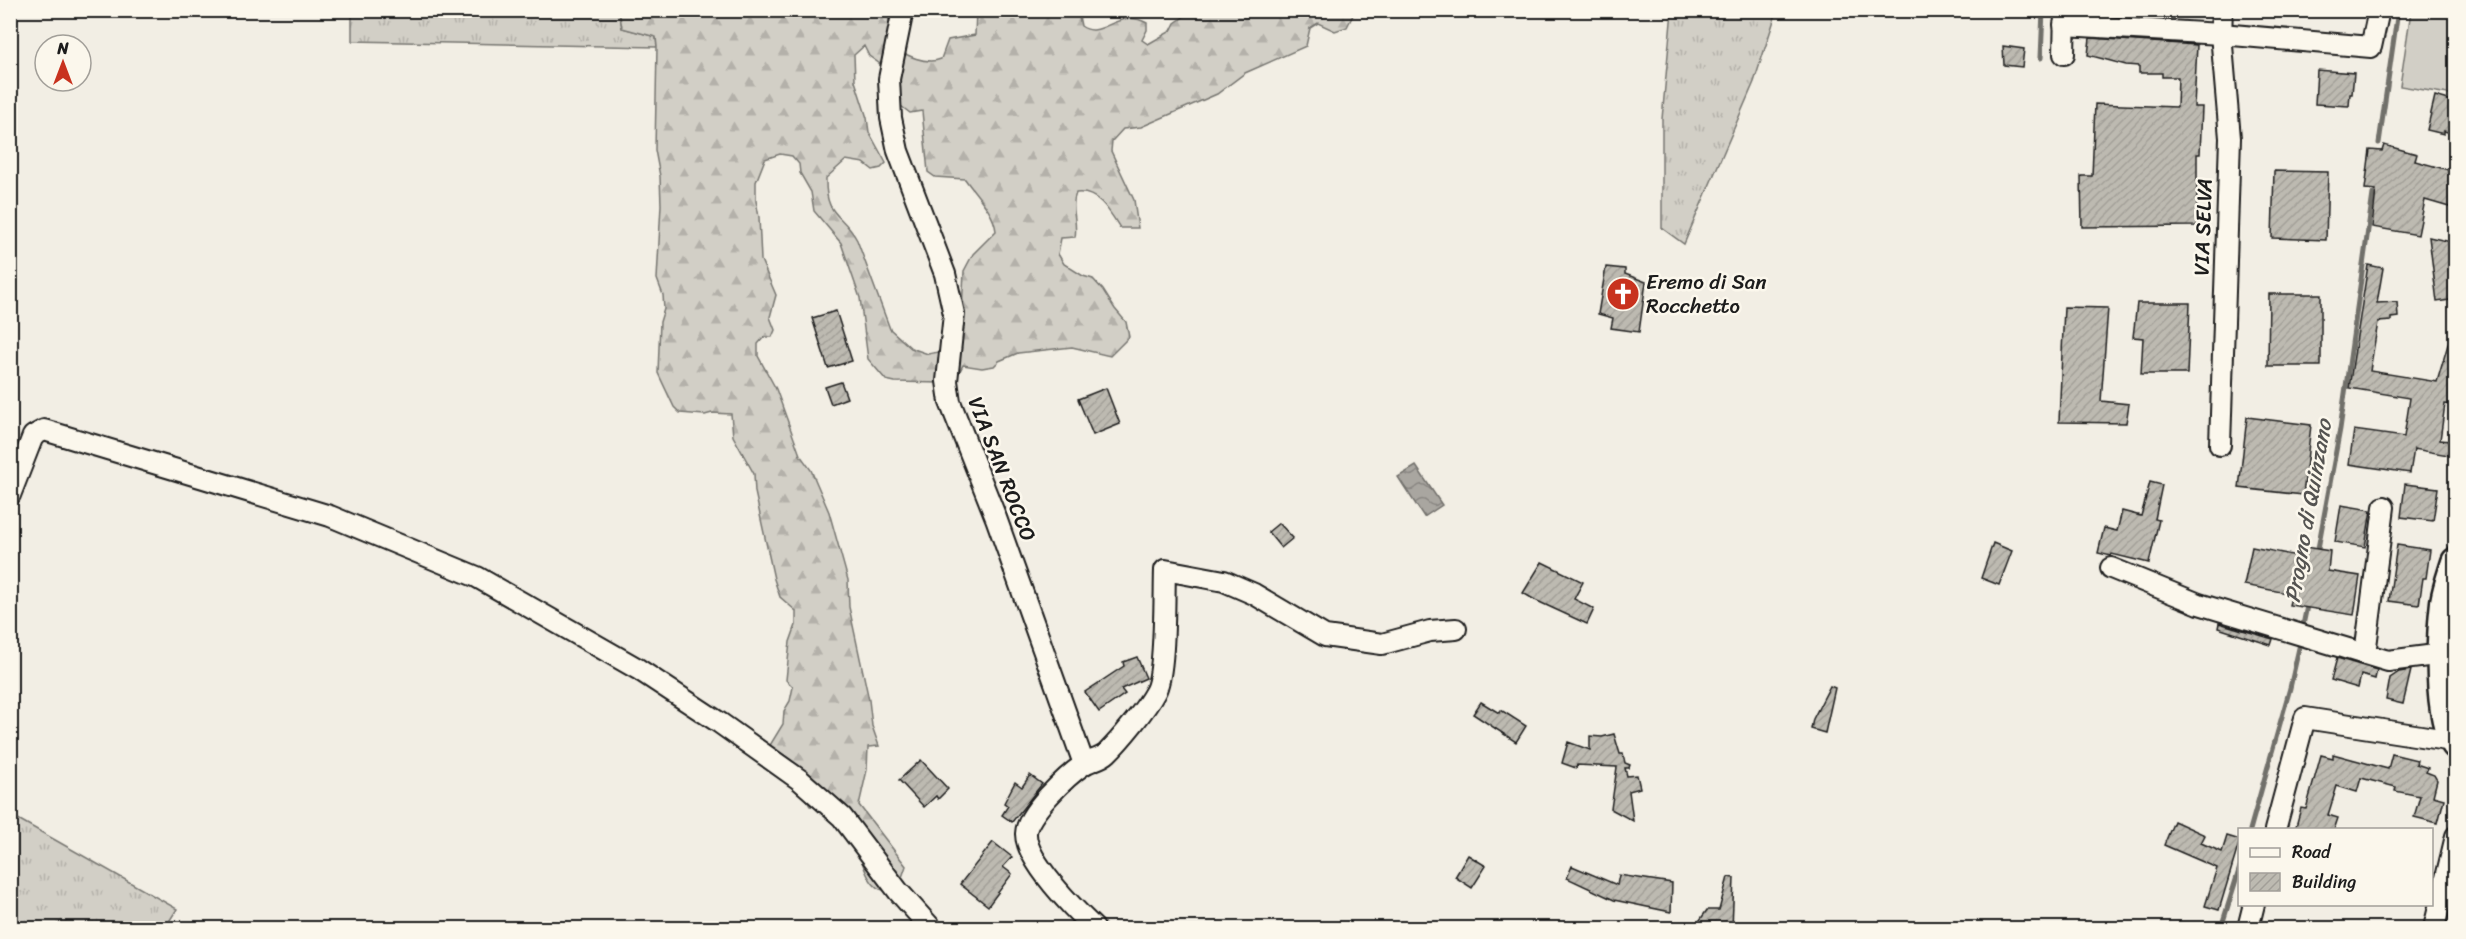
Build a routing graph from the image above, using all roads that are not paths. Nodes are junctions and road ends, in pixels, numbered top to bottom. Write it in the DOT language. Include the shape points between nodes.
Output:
graph roads {
  1 [pos="903,10"];
  2 [pos="2222,10"];
  3 [pos="2379,10"];
  4 [pos="2065,18"];
  5 [pos="2221,34"];
  6 [pos="2064,54"];
  7 [pos="2220,445"];
  8 [pos="10,495"];
  9 [pos="2384,507"];
  10 [pos="2456,562"];
  11 [pos="2110,568"];
  12 [pos="1456,629"];
  13 [pos="2365,654"];
  14 [pos="2443,654"];
  15 [pos="2454,742"];
  16 [pos="1084,764"];
  17 [pos="2276,828"];
  18 [pos="2456,836"];
  19 [pos="2254,906"];
  20 [pos="931,928"];
  21 [pos="1094,928"];
  22 [pos="2248,928"];
  23 [pos="2434,928"];
  1 -- 16 [label="street, VIA SAN ROCCO" via="890,79 891,118 898,151 945,274 954,314 947,381 950,402"];
  2 -- 5 [label="street, VIA SELVA"];
  3 -- 5 [label="street" via="2371,47"];
  4 -- 5 [label="street"];
  4 -- 6 [label="street"];
  5 -- 7 [label="street, VIA SELVA" via="2230,138"];
  8 -- 20 [label="street" via="33,436 44,430 330,516 477,577 638,669 800,780 842,817"];
  9 -- 13 [label="street"];
  10 -- 14 [label="street" via="2445,600"];
  11 -- 13 [label="street" via="2199,604"];
  12 -- 16 [label="street" via="1431,631 1383,644 1324,636 1254,594 1224,581 1165,570 1156,690 1106,755"];
  13 -- 14 [label="street" via="2388,661"];
  14 -- 15 [label="street" via="2442,687"];
  15 -- 17 [label="street" via="2305,718"];
  16 -- 21 [label="street" via="1066,777 1031,819 1025,833 1059,895"];
  18 -- 23 [label="street"];
  19 -- 22 [label="street"];
}
